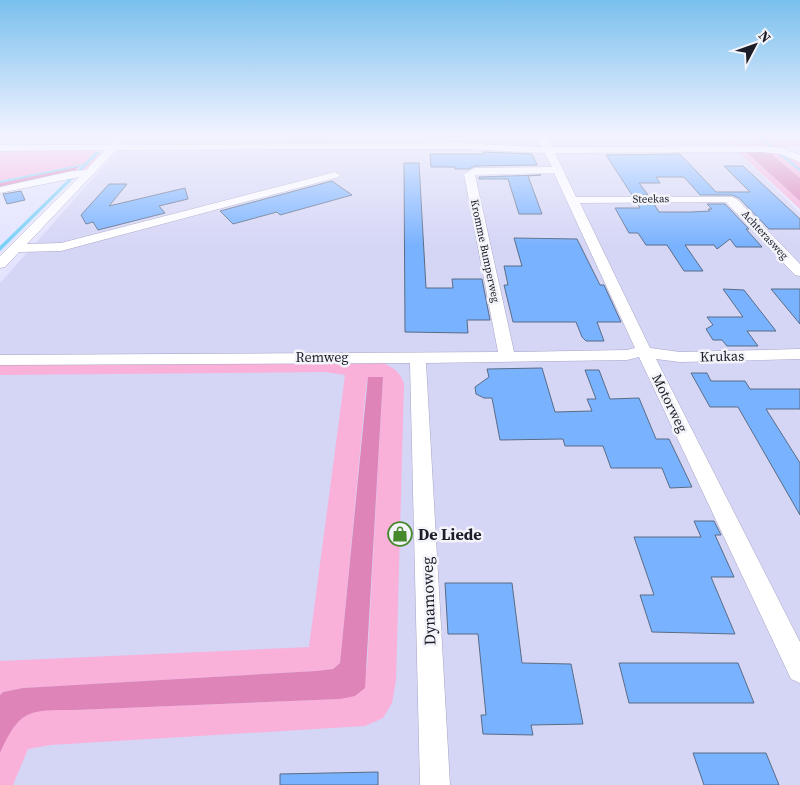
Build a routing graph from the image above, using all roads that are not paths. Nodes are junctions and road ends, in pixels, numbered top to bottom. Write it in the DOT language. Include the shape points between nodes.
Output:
graph roads {
  1 [pos="472,173"];
  2 [pos="559,173"];
  3 [pos="81,174"];
  4 [pos="334,174"];
  5 [pos="0,190"];
  6 [pos="728,199"];
  7 [pos="574,200"];
  8 [pos="16,248"];
  9 [pos="0,264"];
  10 [pos="800,272"];
  11 [pos="644,351"];
  12 [pos="800,354"];
  13 [pos="402,357"];
  14 [pos="506,357"];
  15 [pos="0,360"];
  16 [pos="800,670"];
  17 [pos="435,785"];
  1 -- 14 [label="street, Kromme Bumperweg" via="469,174"];
  2 -- 7 [label="street, Motorweg"];
  3 -- 5 [label="street"];
  3 -- 8 [label="street"];
  4 -- 8 [label="street" via="61,247"];
  6 -- 7 [label="street, Steekas"];
  6 -- 10 [label="street, Achterasweg"];
  7 -- 11 [label="street, Motorweg"];
  8 -- 9 [label="street"];
  11 -- 12 [label="street, Krukas" via="680,357"];
  11 -- 14 [label="street, Remweg" via="627,355"];
  11 -- 16 [label="street, Motorweg"];
  13 -- 14 [label="street, Remweg"];
  13 -- 15 [label="street, Remweg"];
  13 -- 17 [label="street, Dynamoweg"];
}
